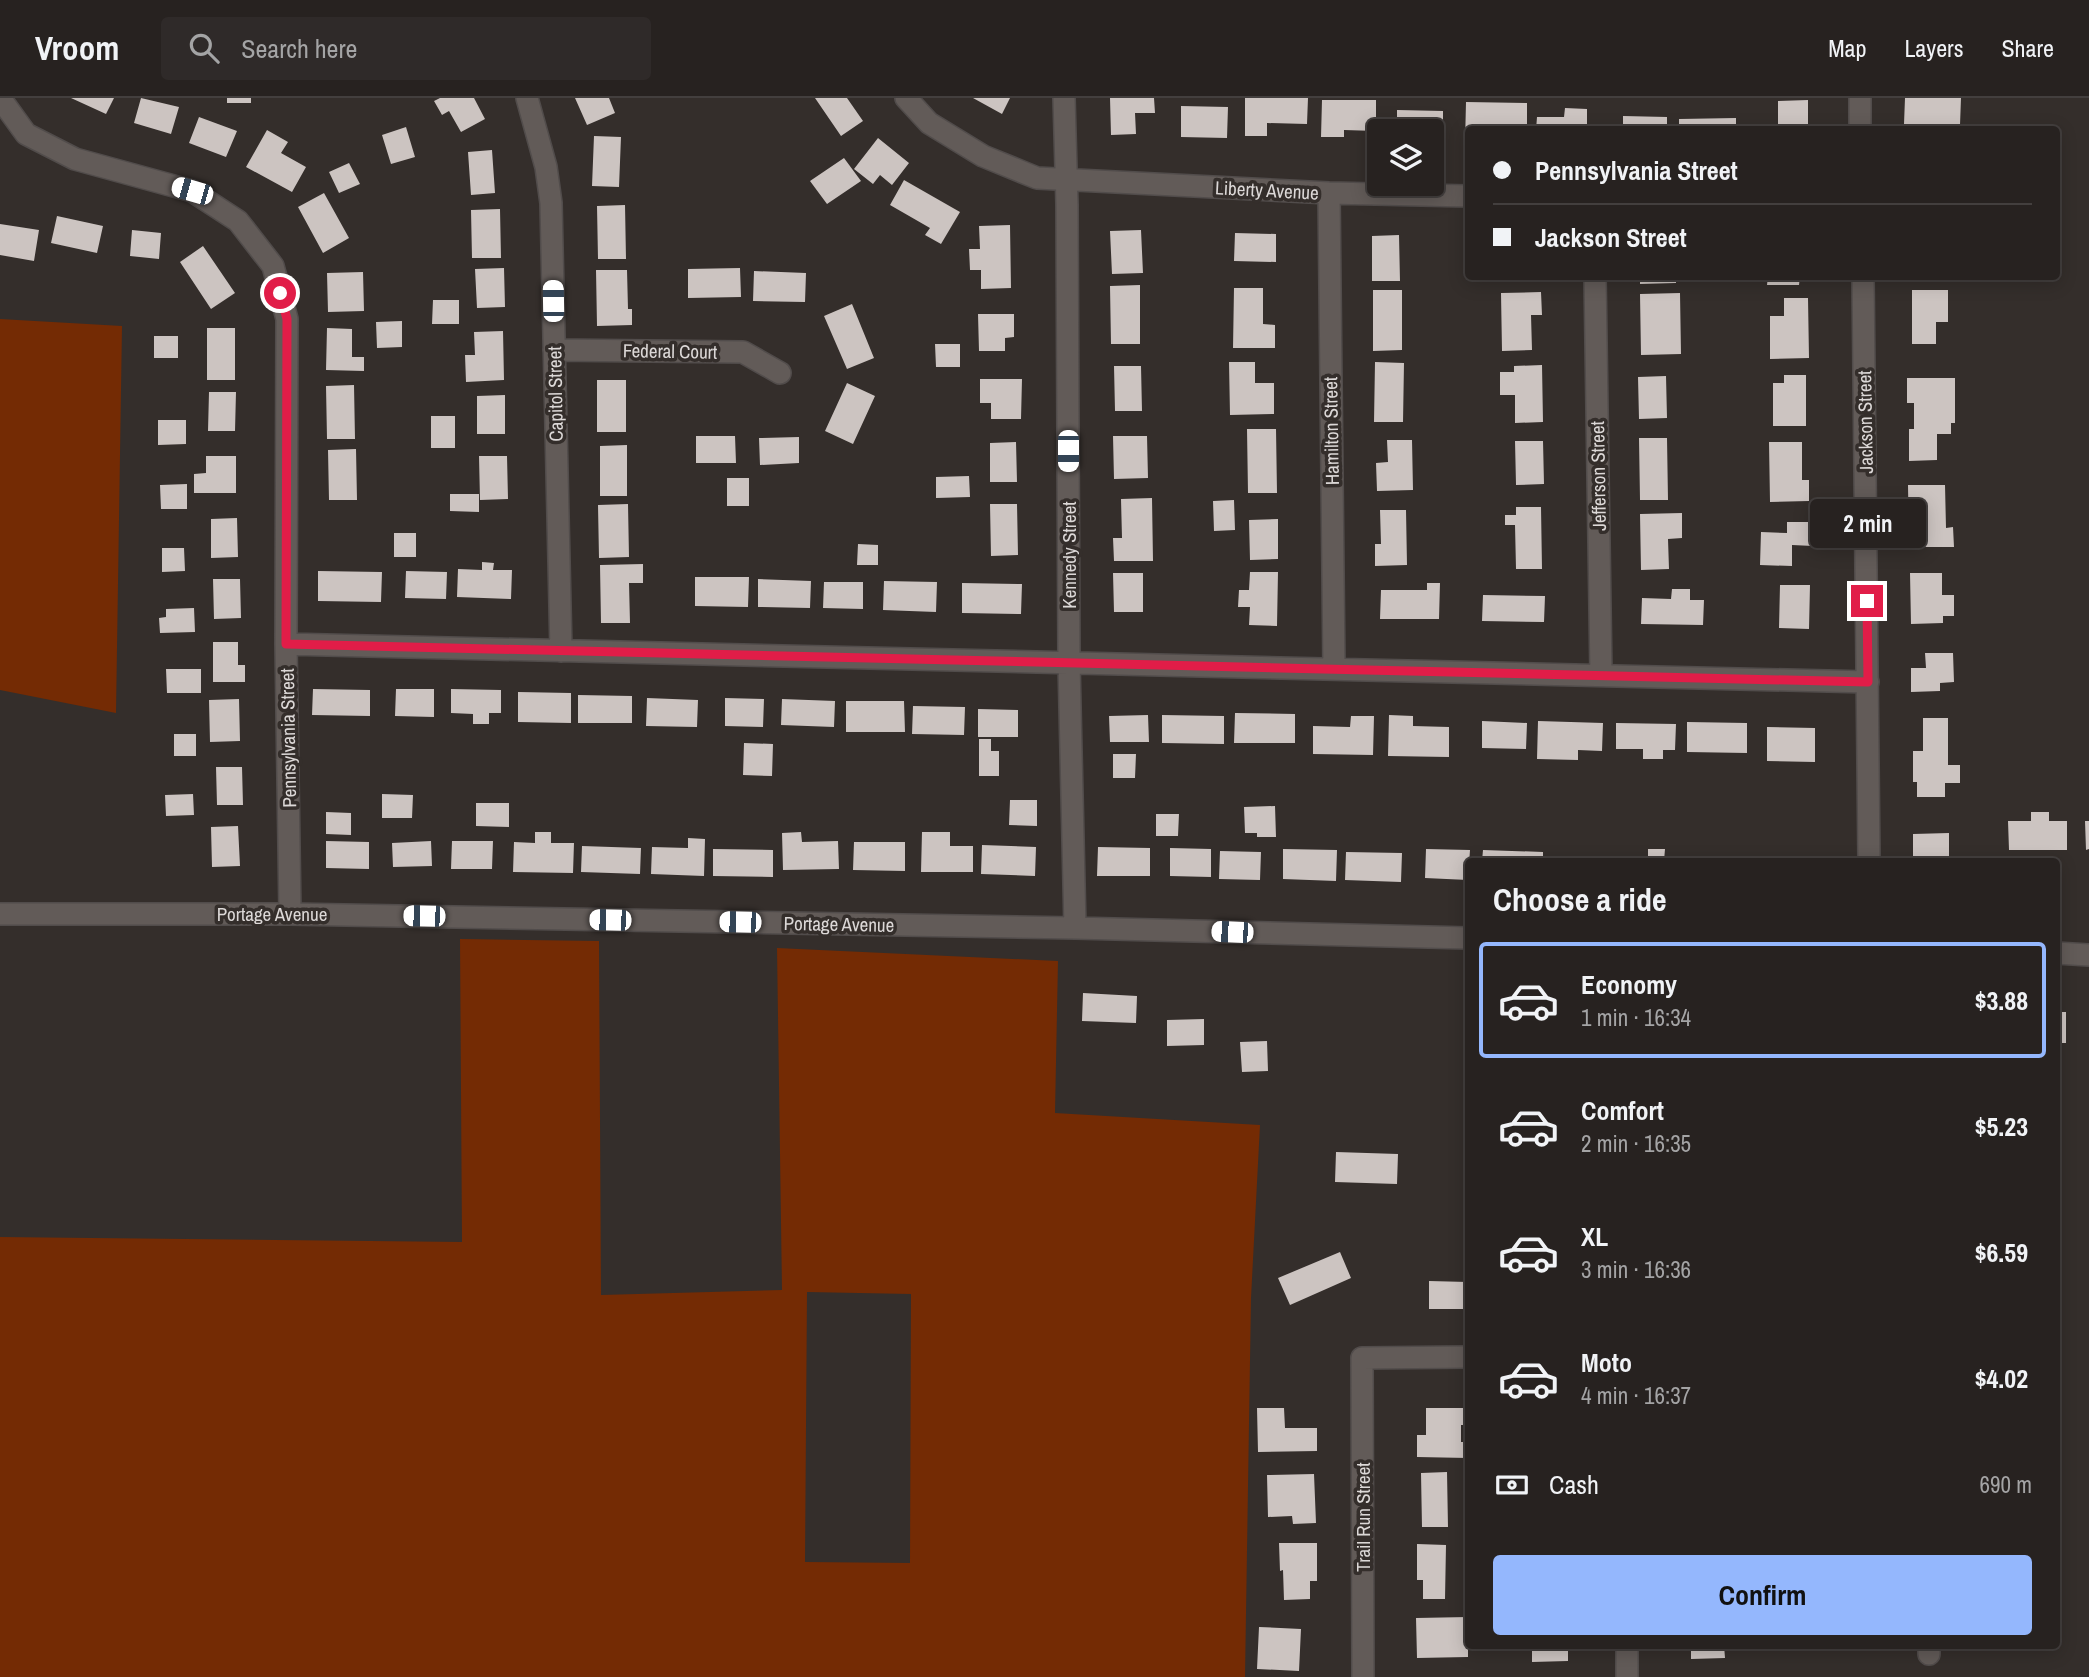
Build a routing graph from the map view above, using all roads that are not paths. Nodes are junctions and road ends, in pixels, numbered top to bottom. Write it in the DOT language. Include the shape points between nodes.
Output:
graph roads {
  1 [pos="0,98"];
  2 [pos="527,98"];
  3 [pos="906,98"];
  4 [pos="1064,98"];
  5 [pos="1860,98"];
  6 [pos="1860,126"];
  7 [pos="1067,181"];
  8 [pos="1329,193"];
  9 [pos="1465,196"];
  10 [pos="1595,280"];
  11 [pos="1863,280"];
  12 [pos="554,350"];
  13 [pos="780,373"];
  14 [pos="286,644"];
  15 [pos="561,651"];
  16 [pos="1069,663"];
  17 [pos="1334,669"];
  18 [pos="1601,676"];
  19 [pos="1868,682"];
  20 [pos="1869,858"];
  21 [pos="0,914"];
  22 [pos="290,914"];
  23 [pos="1075,928"];
  24 [pos="1465,938"];
  25 [pos="2060,953"];
  26 [pos="2089,955"];
  27 [pos="1465,1357"];
  28 [pos="1627,1649"];
  29 [pos="1363,1677"];
  30 [pos="1627,1677"];
  1 -- 14 [label="street, Pennsylvania Street" via="26,134 75,159 192,191 238,220 273,266 287,319"];
  2 -- 12 [label="street, Capitol Street" via="551,204"];
  3 -- 7 [label="street, Liberty Avenue" via="929,122 983,156 1037,178"];
  4 -- 7 [label="street, Kennedy Street"];
  5 -- 6 [label="street"];
  7 -- 8 [label="street, Liberty Avenue"];
  7 -- 16 [label="street, Kennedy Street"];
  8 -- 9 [label="street, Liberty Avenue"];
  8 -- 17 [label="street, Hamilton Street"];
  10 -- 18 [label="street, Jefferson Street"];
  11 -- 19 [label="street, Jackson Street"];
  12 -- 13 [label="street, Federal Court" via="743,352"];
  12 -- 15 [label="street, Capitol Street"];
  14 -- 15 [label="street"];
  14 -- 22 [label="street, Pennsylvania Street"];
  15 -- 16 [label="street"];
  16 -- 17 [label="street"];
  16 -- 23 [label="street, Kennedy Street"];
  17 -- 18 [label="street"];
  18 -- 19 [label="street"];
  19 -- 20 [label="street, Jackson Street"];
  21 -- 22 [label="street, Portage Avenue"];
  22 -- 23 [label="street, Portage Avenue"];
  23 -- 24 [label="street, Portage Avenue"];
  25 -- 26 [label="street"];
  27 -- 29 [label="street, Trail Run Street" via="1362,1358"];
  28 -- 30 [label="street"];
}
